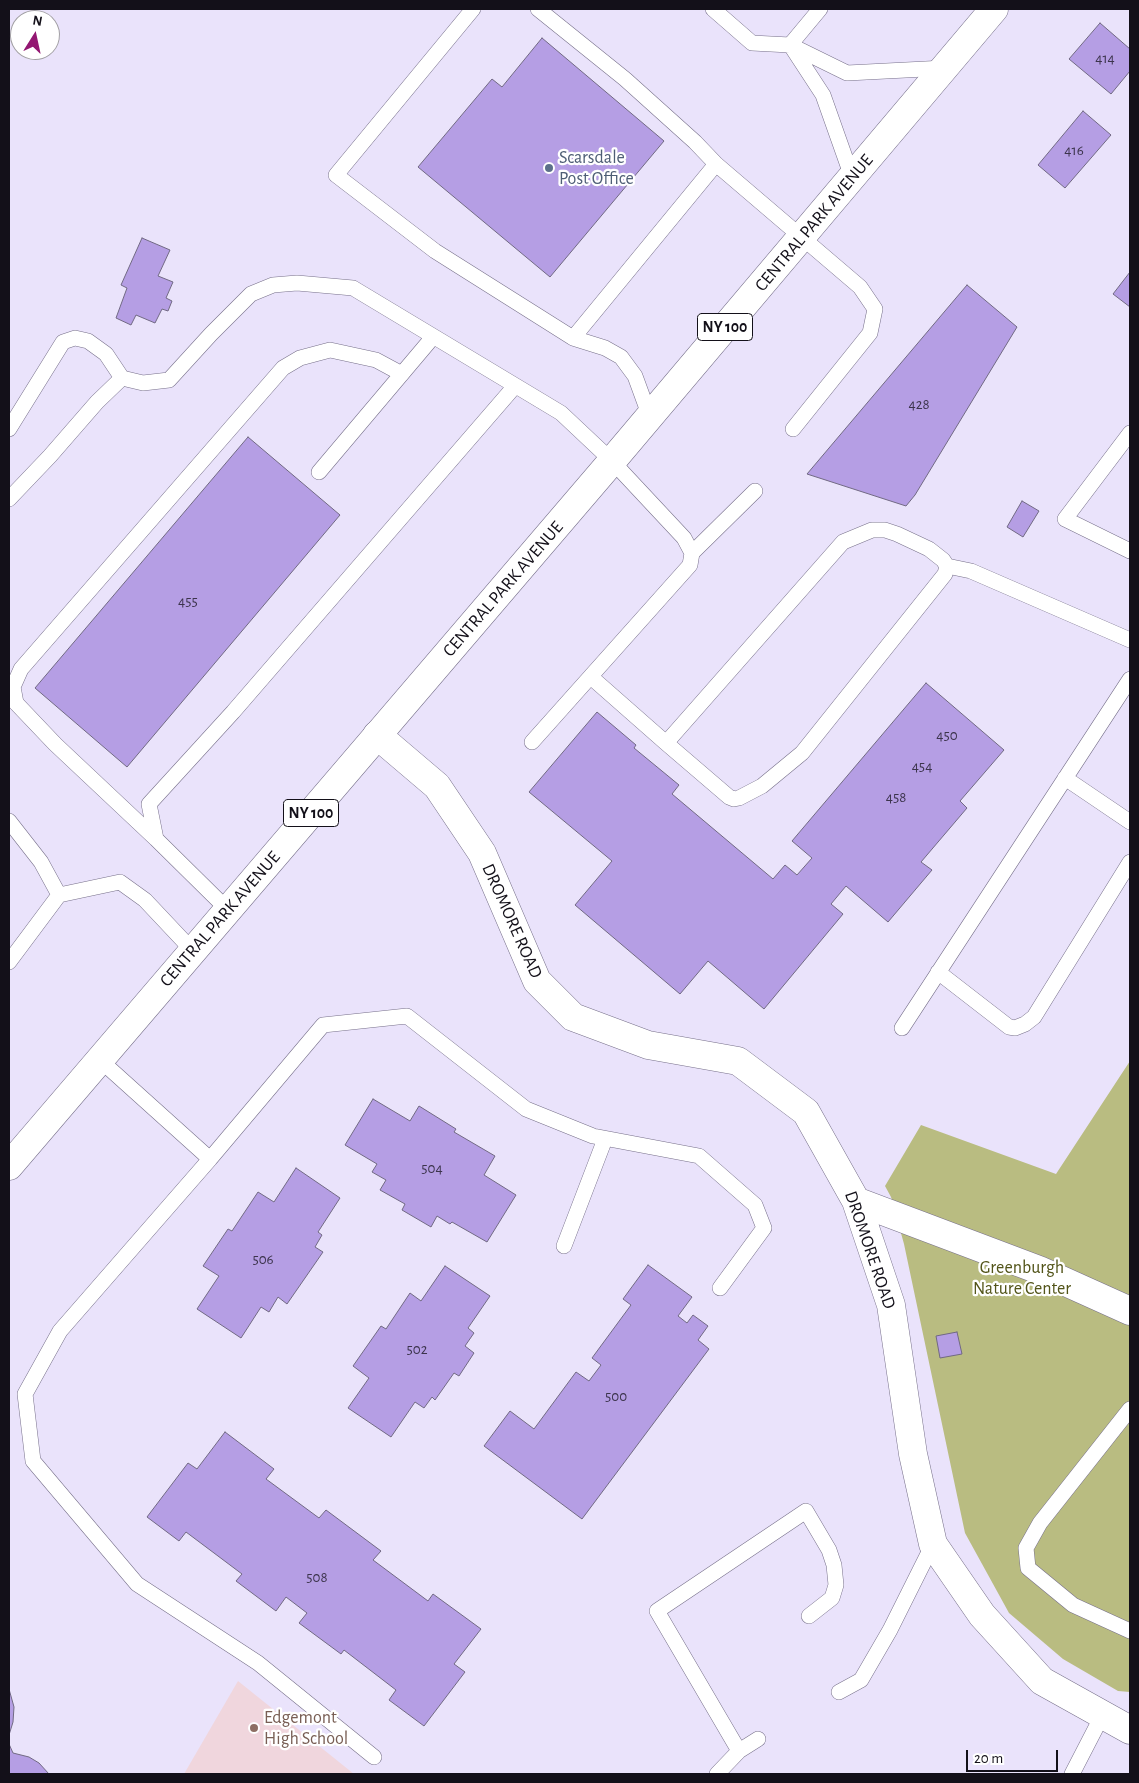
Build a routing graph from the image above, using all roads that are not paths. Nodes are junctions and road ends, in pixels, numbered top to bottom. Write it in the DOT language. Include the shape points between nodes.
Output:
graph roads {
  1 [pos="473,9"];
  2 [pos="538,9"];
  3 [pos="713,9"];
  4 [pos="820,9"];
  5 [pos="994,9"];
  6 [pos="790,45"];
  7 [pos="945,68"];
  8 [pos="716,164"];
  9 [pos="852,176"];
  10 [pos="801,238"];
  11 [pos="433,336"];
  12 [pos="573,338"];
  13 [pos="402,374"];
  14 [pos="122,378"];
  15 [pos="515,386"];
  16 [pos="650,417"];
  17 [pos="9,429"];
  18 [pos="792,429"];
  19 [pos="1130,433"];
  20 [pos="612,461"];
  21 [pos="319,472"];
  22 [pos="755,491"];
  23 [pos="9,499"];
  24 [pos="1130,551"];
  25 [pos="692,553"];
  26 [pos="947,566"];
  27 [pos="1130,640"];
  28 [pos="590,677"];
  29 [pos="1130,679"];
  30 [pos="377,735"];
  31 [pos="532,742"];
  32 [pos="666,743"];
  33 [pos="1066,778"];
  34 [pos="9,822"];
  35 [pos="1130,822"];
  36 [pos="156,839"];
  37 [pos="1130,862"];
  38 [pos="59,895"];
  39 [pos="228,910"];
  40 [pos="193,951"];
  41 [pos="9,962"];
  42 [pos="938,972"];
  43 [pos="902,1028"];
  44 [pos="100,1060"];
  45 [pos="605,1139"];
  46 [pos="210,1159"];
  47 [pos="9,1166"];
  48 [pos="856,1201"];
  49 [pos="564,1246"];
  50 [pos="720,1288"];
  51 [pos="1130,1311"];
  52 [pos="1130,1409"];
  53 [pos="933,1544"];
  54 [pos="809,1616"];
  55 [pos="1130,1631"];
  56 [pos="839,1692"];
  57 [pos="1103,1714"];
  58 [pos="1130,1730"];
  59 [pos="758,1739"];
  60 [pos="739,1751"];
  61 [pos="374,1757"];
  62 [pos="717,1774"];
  63 [pos="1072,1774"];
  1 -- 12 [label="lane" via="336,175 435,251"];
  2 -- 8 [label="lane" via="625,79"];
  3 -- 6 [label="lane" via="752,43"];
  4 -- 6 [label="lane"];
  5 -- 7 [label="street, CENTRAL PARK AVENUE / NY 100"];
  6 -- 7 [label="lane" via="846,73"];
  6 -- 9 [label="lane" via="823,96"];
  7 -- 9 [label="street, CENTRAL PARK AVENUE / NY 100"];
  8 -- 10 [label="lane"];
  8 -- 12 [label="lane"];
  9 -- 10 [label="street, CENTRAL PARK AVENUE / NY 100"];
  10 -- 16 [label="street, CENTRAL PARK AVENUE / NY 100"];
  10 -- 18 [label="lane" via="860,287 875,309 870,333"];
  11 -- 13 [label="lane"];
  11 -- 14 [label="lane" via="353,288 297,283 273,285 251,294 169,380 143,383"];
  11 -- 15 [label="lane"];
  12 -- 16 [label="lane" via="621,357 635,376"];
  13 -- 21 [label="lane"];
  13 -- 36 [label="lane" via="376,360 330,350 300,358 283,368 21,669 13,687 16,703"];
  14 -- 17 [label="lane" via="106,354 88,340 75,338 63,342"];
  14 -- 23 [label="lane"];
  15 -- 20 [label="lane" via="560,413"];
  15 -- 36 [label="lane" via="233,712 149,804"];
  16 -- 20 [label="street, CENTRAL PARK AVENUE / NY 100"];
  19 -- 24 [label="lane" via="1065,518"];
  20 -- 25 [label="lane" via="684,538"];
  20 -- 30 [label="street, CENTRAL PARK AVENUE / NY 100"];
  22 -- 25 [label="lane"];
  25 -- 28 [label="lane" via="690,565"];
  26 -- 27 [label="lane" via="971,571"];
  26 -- 32 [label="lane" via="929,549 885,530 872,530 844,542"];
  26 -- 32 [label="lane" via="945,574 802,753 762,786 739,798 729,797"];
  28 -- 31 [label="lane"];
  28 -- 32 [label="lane"];
  29 -- 33 [label="lane"];
  30 -- 39 [label="street, CENTRAL PARK AVENUE / NY 100"];
  30 -- 48 [label="street, DROMORE ROAD" via="437,786 482,853 537,981 573,1017 648,1045 738,1061 806,1112"];
  33 -- 35 [label="lane"];
  33 -- 42 [label="lane"];
  34 -- 38 [label="lane" via="41,862"];
  36 -- 39 [label="lane"];
  37 -- 42 [label="lane" via="1034,1017 1025,1024 1009,1027"];
  38 -- 40 [label="lane" via="120,882 144,900"];
  38 -- 41 [label="lane"];
  39 -- 40 [label="street, CENTRAL PARK AVENUE / NY 100"];
  40 -- 44 [label="street, CENTRAL PARK AVENUE / NY 100"];
  42 -- 43 [label="lane"];
  44 -- 46 [label="lane"];
  44 -- 47 [label="street, CENTRAL PARK AVENUE / NY 100"];
  45 -- 46 [label="lane" via="526,1109 407,1016 323,1025"];
  45 -- 49 [label="lane"];
  45 -- 50 [label="lane" via="700,1156 755,1205 764,1228"];
  46 -- 61 [label="lane" via="60,1331 25,1394 33,1461 137,1584 258,1663"];
  48 -- 51 [label="street" via="1039,1270"];
  48 -- 53 [label="street, DROMORE ROAD" via="891,1305 913,1454"];
  52 -- 55 [label="lane" via="1040,1523 1026,1548 1028,1568 1074,1605"];
  53 -- 56 [label="lane" via="890,1630 860,1680"];
  53 -- 57 [label="street, DROMORE ROAD" via="982,1616 1042,1681"];
  54 -- 60 [label="lane" via="832,1598 836,1585 829,1550 806,1510 656,1611"];
  57 -- 58 [label="street, DROMORE ROAD"];
  57 -- 63 [label="lane"];
  59 -- 60 [label="lane"];
  60 -- 62 [label="lane"];
}
